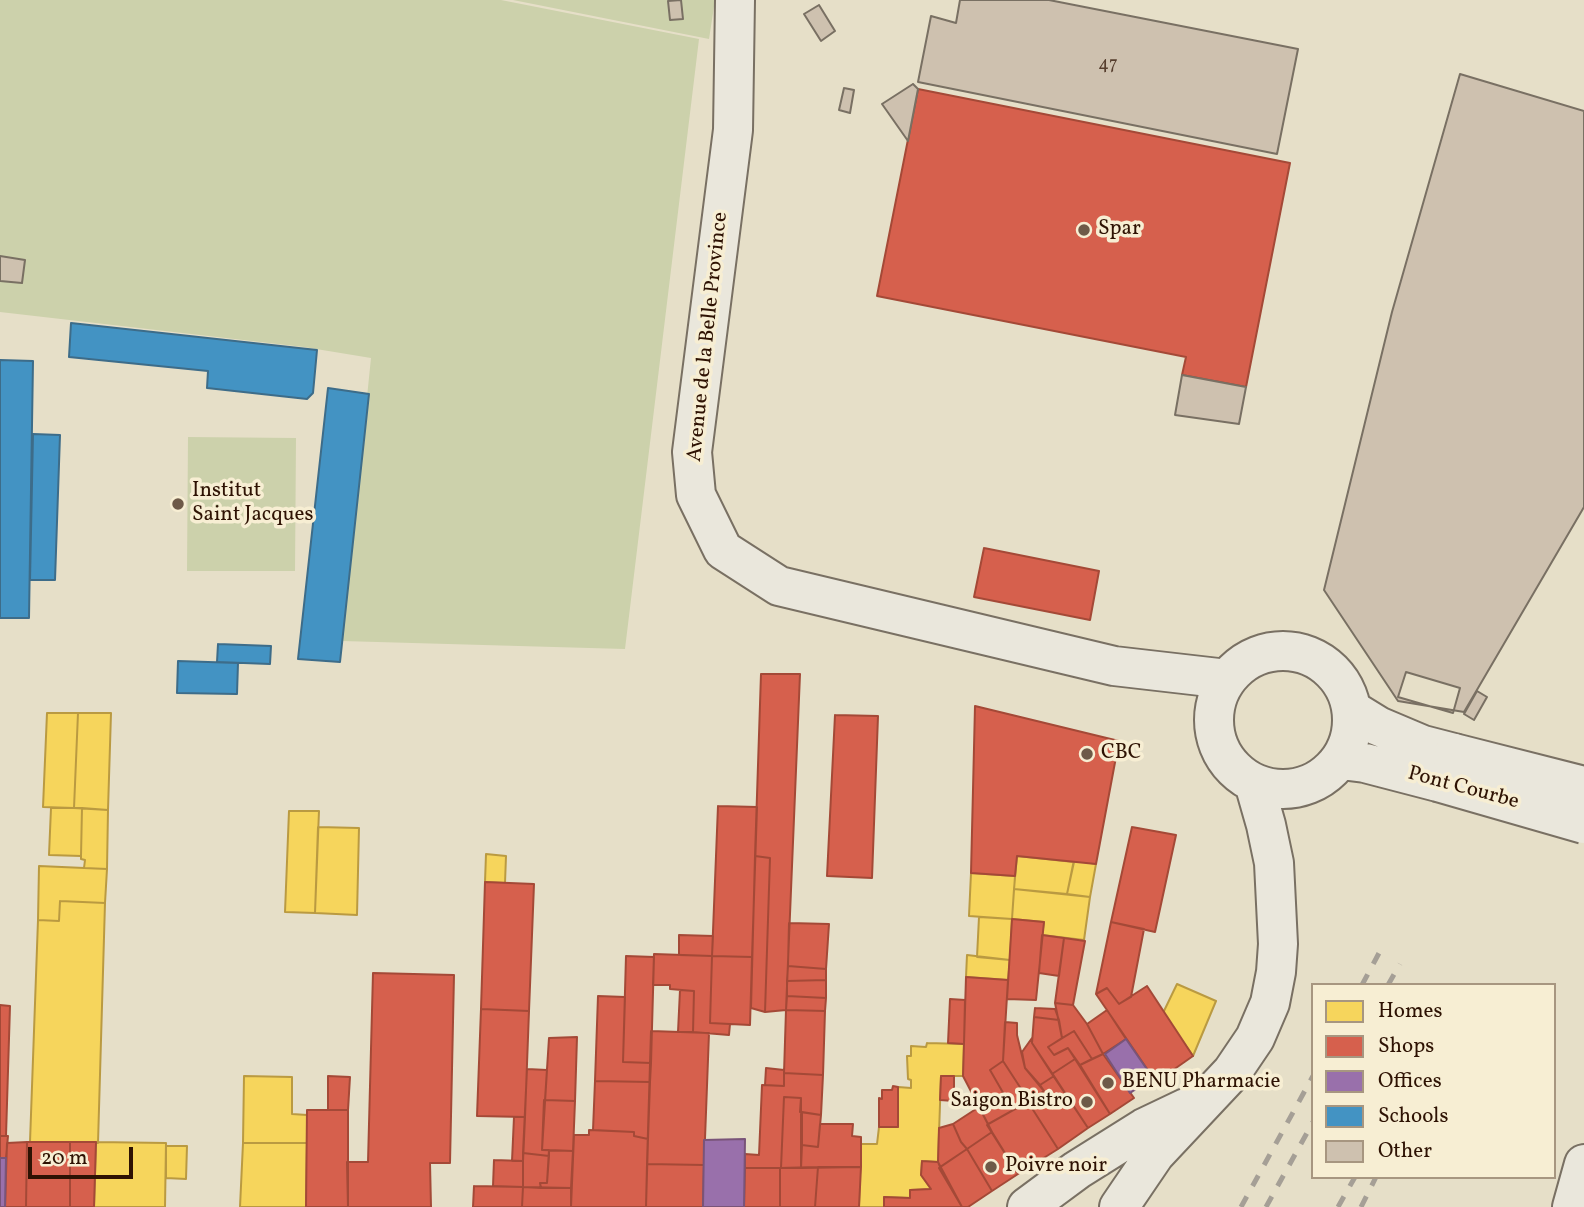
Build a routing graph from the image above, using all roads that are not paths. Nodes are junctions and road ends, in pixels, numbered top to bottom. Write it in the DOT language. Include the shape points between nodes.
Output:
graph roads {
  1 [pos="735,0"];
  2 [pos="1114,666"];
  3 [pos="1227,679"];
  4 [pos="1352,710"];
  5 [pos="1214,716"];
  6 [pos="1341,760"];
  7 [pos="1446,768"];
  8 [pos="1254,783"];
  9 [pos="1307,786"];
  10 [pos="1584,786"];
  11 [pos="1584,824"];
  12 [pos="1274,863"];
  13 [pos="1207,1098"];
  14 [pos="1584,1164"];
  15 [pos="1027,1207"];
  16 [pos="1119,1207"];
  17 [pos="1572,1207"];
  1 -- 2 [label="main road, Avenue de la Belle Province" via="733,130 692,452 696,495 723,550 779,586"];
  2 -- 3 [label="main road, Avenue de la Belle Province"];
  2 -- 5 [label="main road, Avenue de la Belle Province"];
  3 -- 4 [label="main road" via="1256,656 1288,651 1306,655 1337,676"];
  3 -- 5 [label="main road"];
  4 -- 6 [label="main road" via="1349,744"];
  4 -- 7 [label="main road, Pont Courbe" via="1423,745"];
  5 -- 8 [label="main road" via="1216,738 1225,758 1239,775"];
  6 -- 7 [label="main road, Pont Courbe"];
  6 -- 9 [label="main road"];
  7 -- 10 [label="main road, Pont Courbe, bridge"];
  7 -- 11 [label="main road, Pont Courbe, bridge"];
  8 -- 9 [label="main road" via="1283,790"];
  8 -- 12 [label="main road"];
  9 -- 12 [label="main road" via="1288,821"];
  12 -- 13 [label="main road" via="1278,944 1270,1003 1255,1038"];
  13 -- 15 [label="main road" via="1144,1128"];
  13 -- 16 [label="main road" via="1155,1154"];
  14 -- 17 [label="main road"];
}
